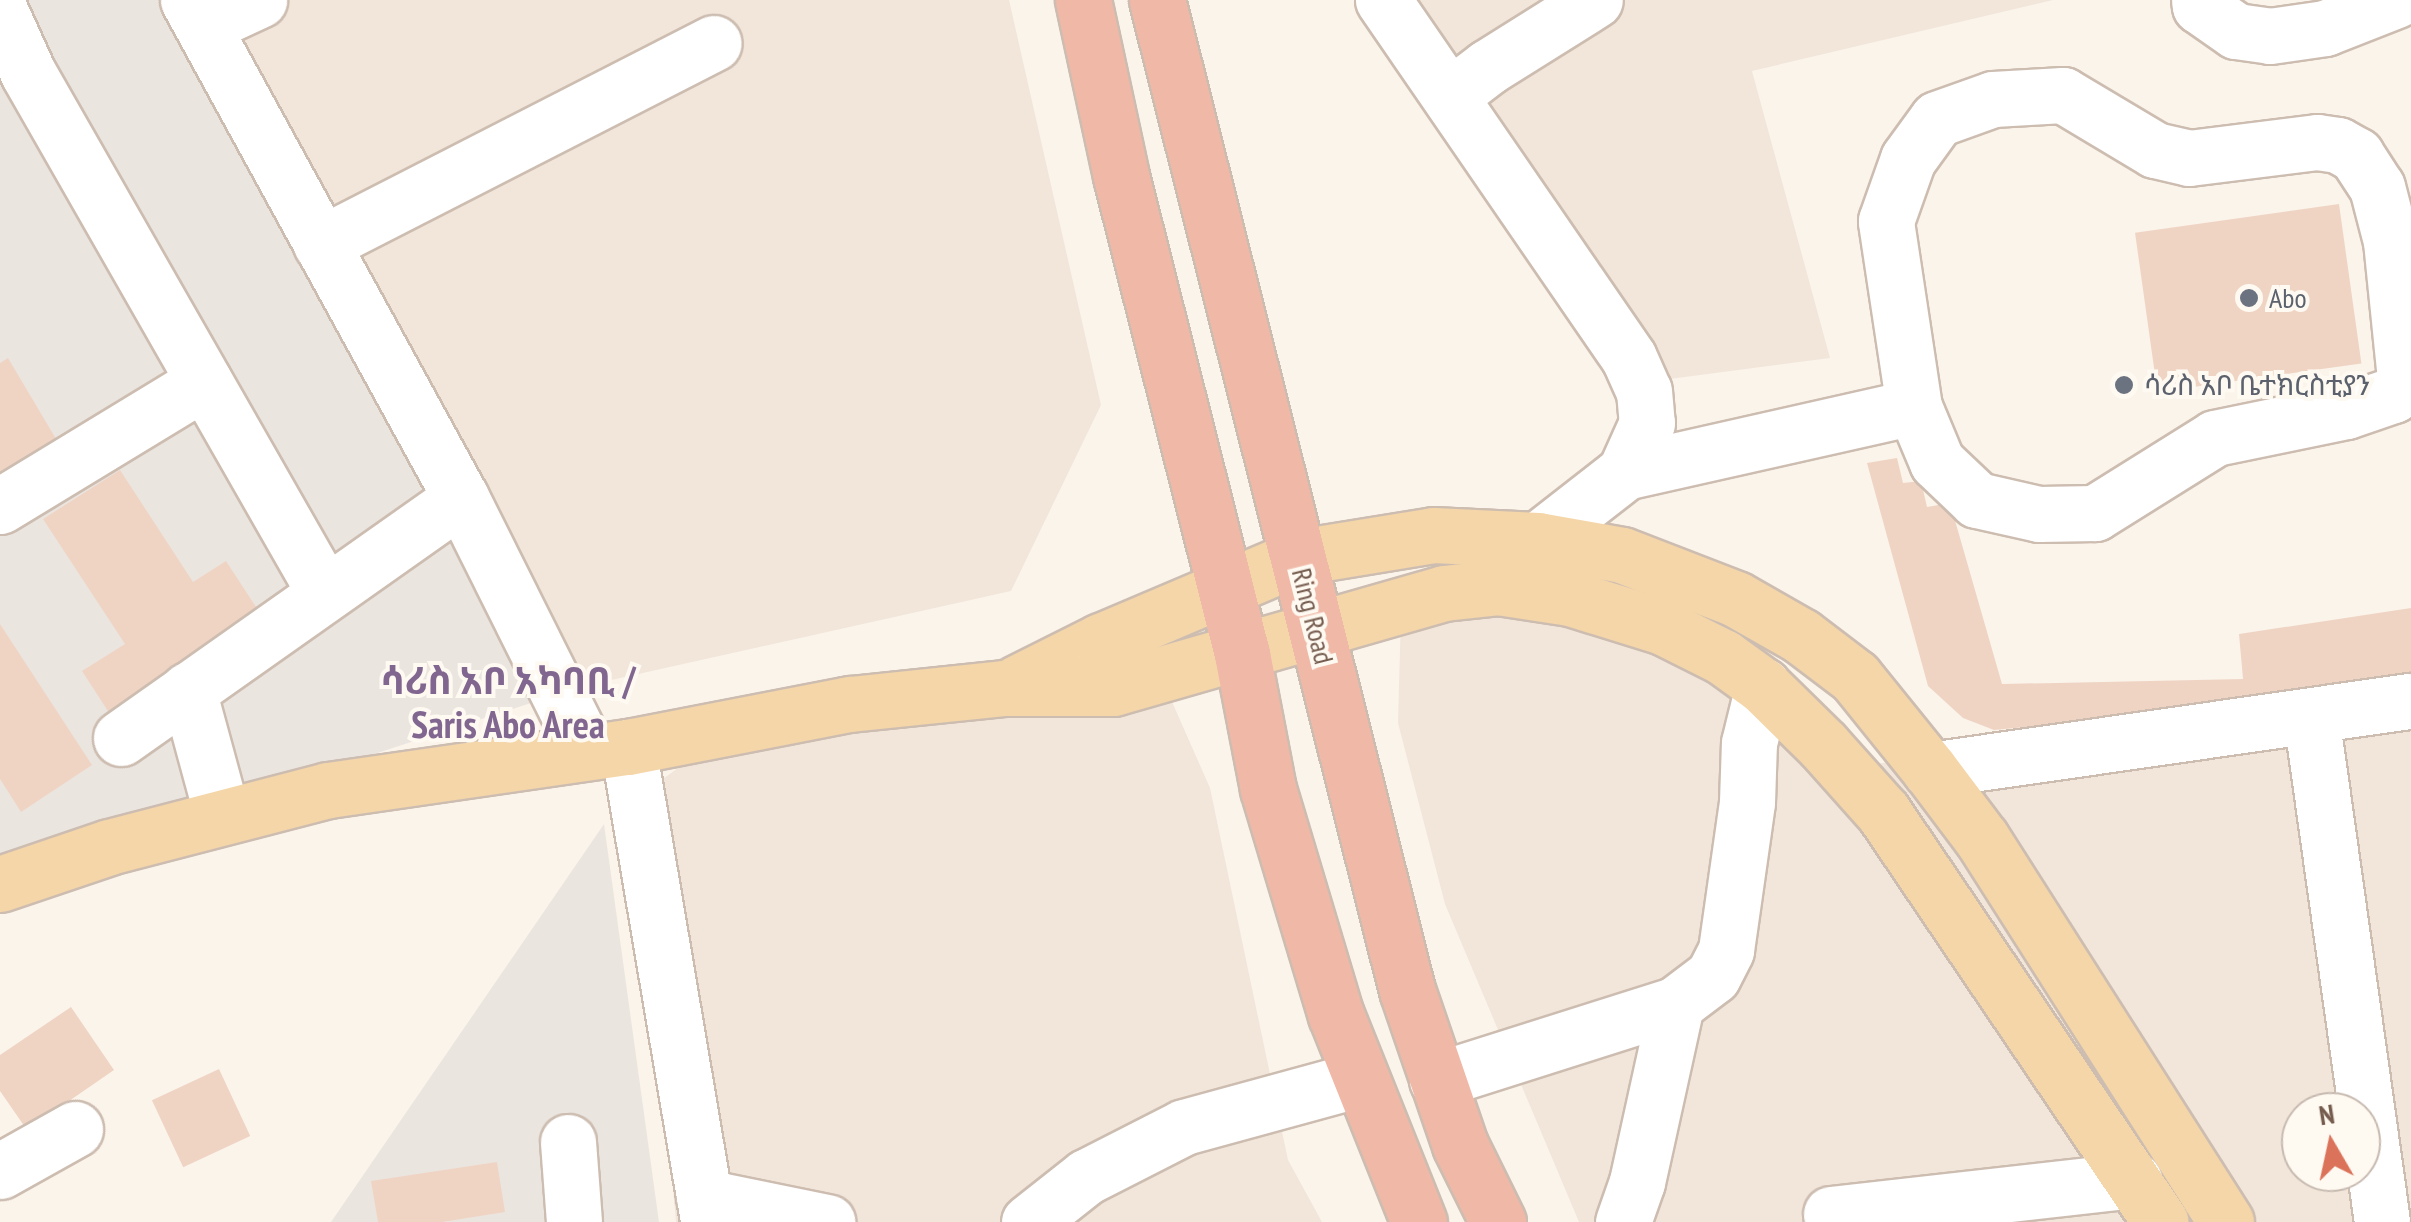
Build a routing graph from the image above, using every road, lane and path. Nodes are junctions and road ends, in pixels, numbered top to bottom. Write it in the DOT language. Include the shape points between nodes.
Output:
graph roads {
  1 [pos="259,0"];
  2 [pos="1083,0"];
  3 [pos="1158,0"];
  4 [pos="1384,0"];
  5 [pos="1595,0"];
  6 [pos="2198,0"];
  7 [pos="2396,0"];
  8 [pos="0,11"];
  9 [pos="196,13"];
  10 [pos="714,43"];
  11 [pos="1450,96"];
  12 [pos="321,244"];
  13 [pos="204,382"];
  14 [pos="1914,406"];
  15 [pos="1625,472"];
  16 [pos="461,498"];
  17 [pos="0,506"];
  18 [pos="1538,540"];
  19 [pos="1299,557"];
  20 [pos="1223,588"];
  21 [pos="325,594"];
  22 [pos="1316,628"];
  23 [pos="1242,654"];
  24 [pos="1763,686"];
  25 [pos="1005,688"];
  26 [pos="188,690"];
  27 [pos="2411,700"];
  28 [pos="2311,716"];
  29 [pos="121,738"];
  30 [pos="608,749"];
  31 [pos="1930,770"];
  32 [pos="222,815"];
  33 [pos="0,884"];
  34 [pos="1676,1004"];
  35 [pos="1360,1078"];
  36 [pos="1436,1080"];
  37 [pos="75,1129"];
  38 [pos="568,1142"];
  39 [pos="0,1171"];
  40 [pos="2148,1201"];
  41 [pos="1998,1208"];
  42 [pos="706,1209"];
  43 [pos="1831,1214"];
  44 [pos="574,1222"];
  45 [pos="827,1222"];
  46 [pos="1029,1222"];
  47 [pos="1419,1222"];
  48 [pos="1498,1222"];
  49 [pos="1624,1222"];
  50 [pos="2226,1222"];
  51 [pos="2382,1222"];
  1 -- 9 [label="street"];
  2 -- 20 [label="highway"];
  3 -- 19 [label="highway, Ring Road"];
  4 -- 11 [label="street"];
  5 -- 11 [label="street"];
  6 -- 7 [label="street" via="2236,31 2270,36 2325,28"];
  8 -- 13 [label="street" via="28,73"];
  9 -- 12 [label="street"];
  10 -- 12 [label="street"];
  11 -- 15 [label="street" via="1629,358 1644,391 1647,423"];
  12 -- 16 [label="street"];
  13 -- 17 [label="street"];
  13 -- 21 [label="street"];
  14 -- 14 [label="street" via="1886,221 1908,159 1937,119 1992,99 2063,95 2155,150 2189,158 2338,145 2356,155 2377,187 2391,241 2405,379 2393,395 2215,438 2095,513 2039,514 1976,500 1937,462"];
  14 -- 15 [label="street"];
  15 -- 18 [label="street"];
  16 -- 21 [label="street"];
  16 -- 30 [label="street"];
  18 -- 19 [label="main road" via="1433,535"];
  18 -- 31 [label="main road" via="1622,555 1682,576 1801,636 1855,677"];
  19 -- 20 [label="main road"];
  19 -- 22 [label="highway, Ring Road"];
  20 -- 23 [label="highway"];
  20 -- 25 [label="main road"];
  21 -- 26 [label="street"];
  22 -- 23 [label="main road"];
  22 -- 24 [label="main road" via="1444,593 1498,587 1570,598 1663,626"];
  22 -- 36 [label="highway, Ring Road" via="1376,876"];
  23 -- 25 [label="main road" via="1113,688"];
  23 -- 35 [label="highway" via="1268,789"];
  24 -- 34 [label="street" via="1749,743 1748,802 1726,950 1713,976"];
  24 -- 40 [label="main road" via="1883,812"];
  25 -- 30 [label="main road" via="850,704"];
  26 -- 29 [label="street"];
  26 -- 32 [label="street"];
  27 -- 28 [label="street"];
  28 -- 31 [label="street"];
  28 -- 51 [label="street"];
  30 -- 32 [label="main road" via="328,790"];
  30 -- 42 [label="street"];
  31 -- 50 [label="main road" via="1982,840"];
  32 -- 33 [label="main road"];
  34 -- 36 [label="street"];
  34 -- 49 [label="street"];
  35 -- 46 [label="street" via="1184,1127 1099,1170"];
  35 -- 47 [label="highway"];
  36 -- 48 [label="highway, Ring Road"];
  37 -- 39 [label="street"];
  38 -- 44 [label="street"];
  40 -- 41 [label="street"];
  41 -- 43 [label="street"];
  42 -- 45 [label="street"];
}
